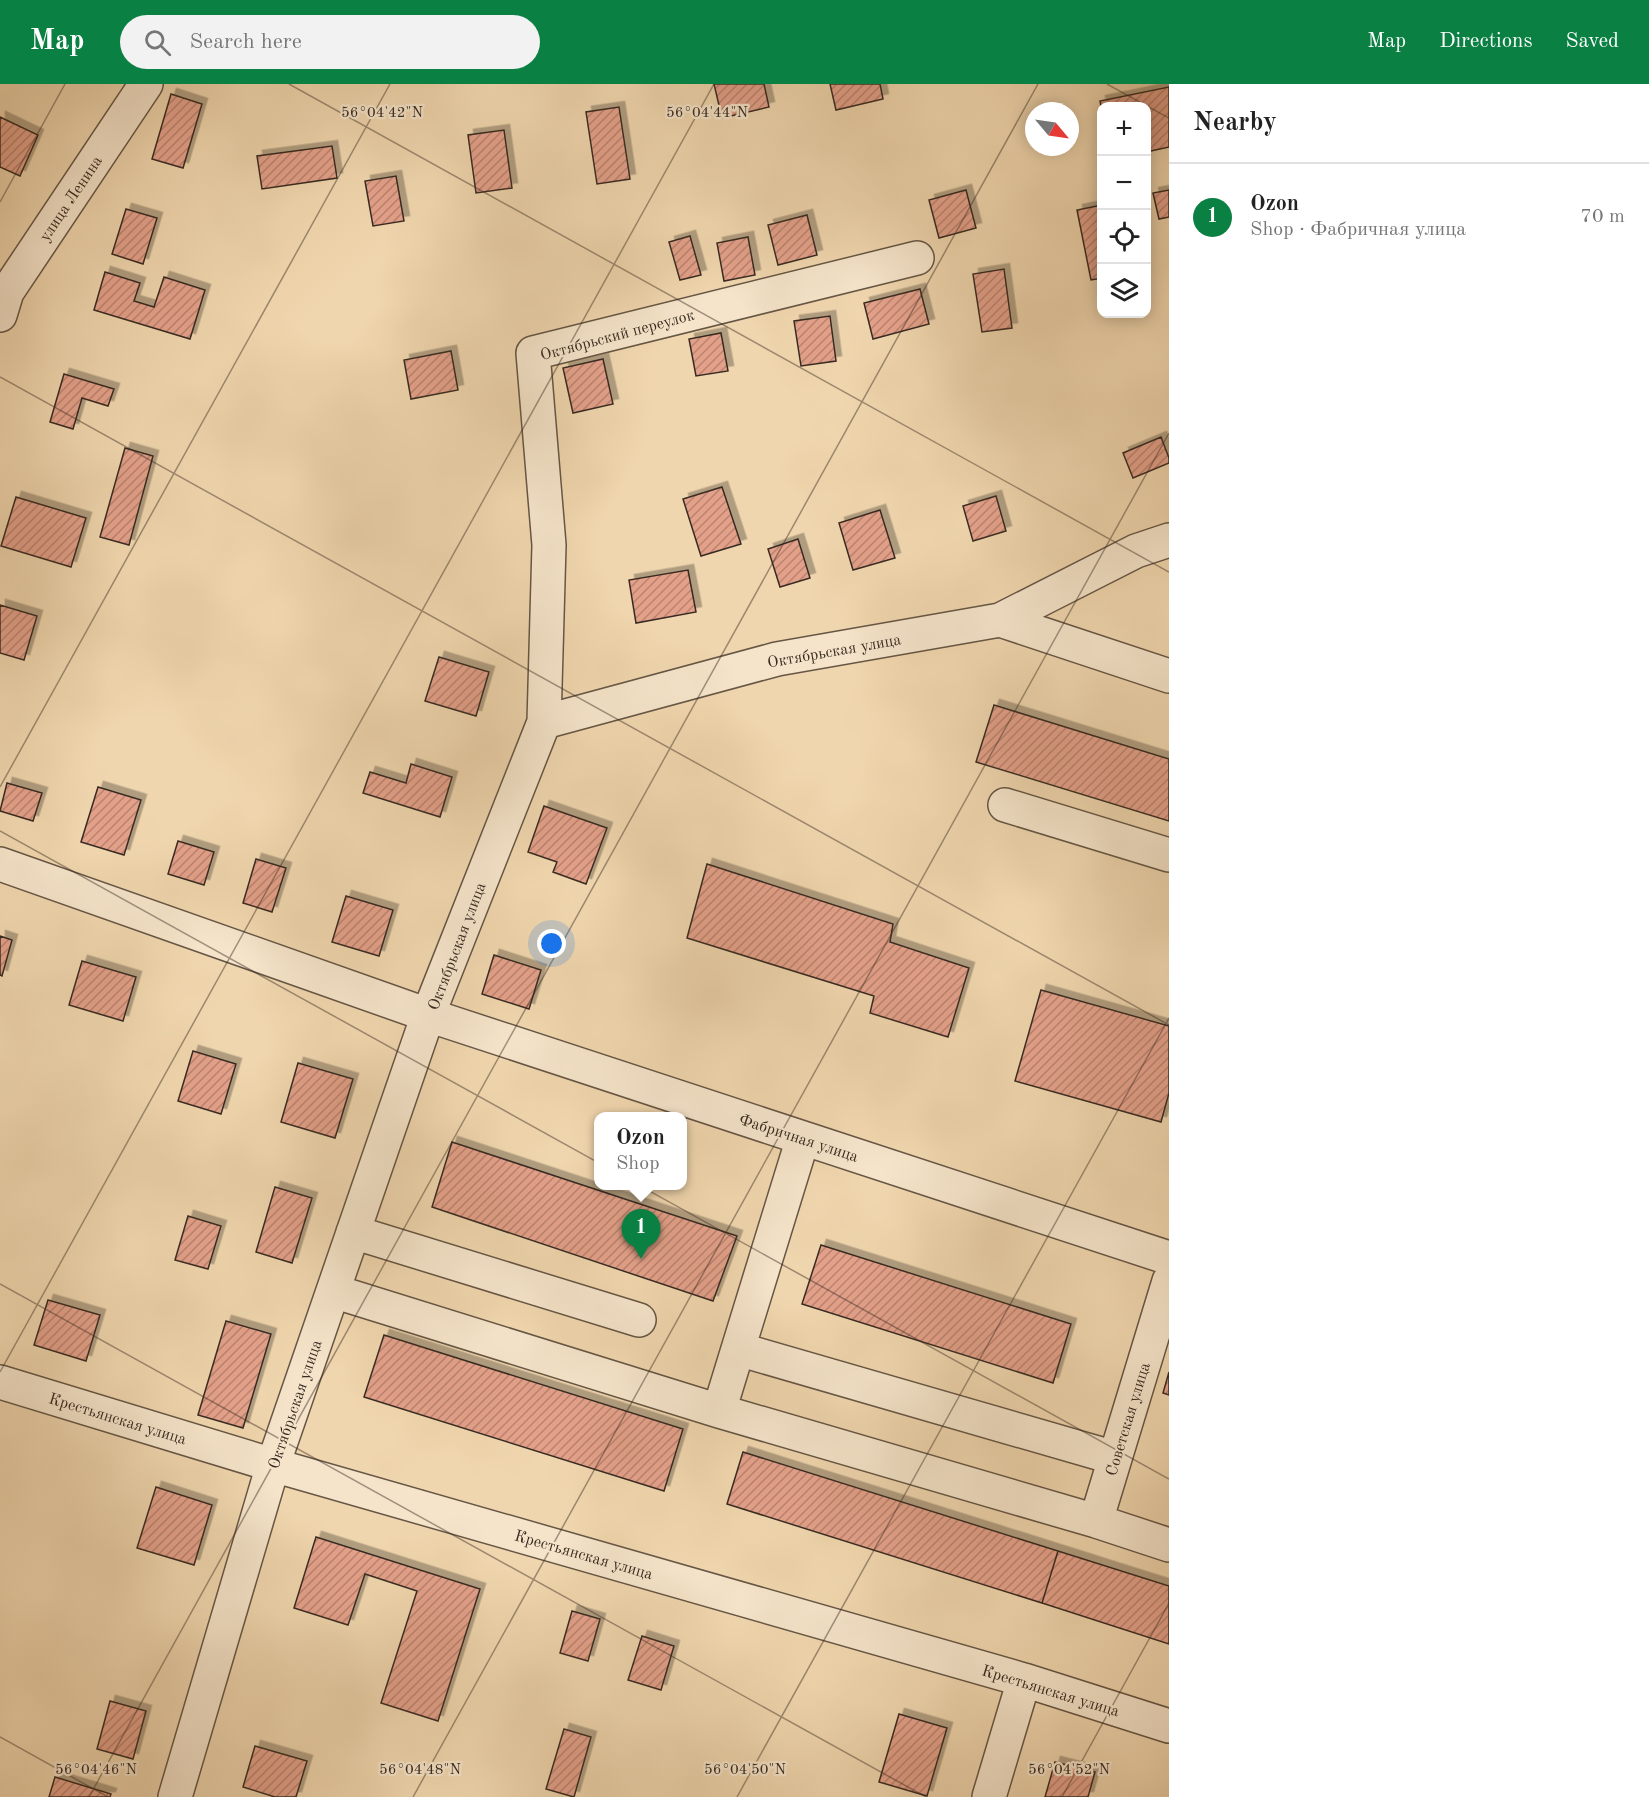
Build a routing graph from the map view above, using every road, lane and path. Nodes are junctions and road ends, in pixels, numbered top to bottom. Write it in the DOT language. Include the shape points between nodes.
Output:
graph roads {
  1 [pos="146,84"];
  2 [pos="916,258"];
  3 [pos="0,315"];
  4 [pos="1169,540"];
  5 [pos="1000,620"];
  6 [pos="1169,676"];
  7 [pos="544,722"];
  8 [pos="1005,805"];
  9 [pos="1169,855"];
  10 [pos="0,864"];
  11 [pos="428,1015"];
  12 [pos="803,1138"];
  13 [pos="353,1232"];
  14 [pos="1169,1258"];
  15 [pos="1169,1281"];
  16 [pos="333,1291"];
  17 [pos="639,1320"];
  18 [pos="738,1349"];
  19 [pos="0,1382"];
  20 [pos="719,1411"];
  21 [pos="1115,1458"];
  22 [pos="273,1465"];
  23 [pos="1096,1521"];
  24 [pos="1169,1545"];
  25 [pos="1024,1680"];
  26 [pos="1169,1726"];
  27 [pos="175,1797"];
  28 [pos="989,1797"];
  1 -- 3 [label="street, улица Ленина" via="7,292"];
  2 -- 7 [label="street, Октябрьский переулок" via="533,353 549,545"];
  4 -- 5 [label="street, Октябрьская улица" via="1136,551"];
  5 -- 6 [label="street"];
  5 -- 7 [label="street, Октябрьская улица" via="777,659"];
  7 -- 11 [label="street, Октябрьская улица"];
  8 -- 9 [label="street"];
  10 -- 11 [label="street, Фабричная улица"];
  11 -- 12 [label="street, Фабричная улица"];
  11 -- 13 [label="street, Октябрьская улица"];
  12 -- 14 [label="street, Фабричная улица"];
  12 -- 18 [label="street"];
  13 -- 16 [label="street, Октябрьская улица"];
  13 -- 17 [label="street"];
  15 -- 21 [label="street, Советская улица"];
  16 -- 20 [label="street"];
  16 -- 22 [label="street, Октябрьская улица"];
  18 -- 20 [label="street"];
  18 -- 21 [label="street"];
  19 -- 22 [label="street, Крестьянская улица"];
  20 -- 23 [label="street"];
  21 -- 23 [label="street, Советская улица"];
  22 -- 25 [label="street, Крестьянская улица"];
  22 -- 27 [label="street, Октябрьская улица"];
  23 -- 24 [label="street"];
  25 -- 26 [label="street, Крестьянская улица"];
  25 -- 28 [label="street"];
}
